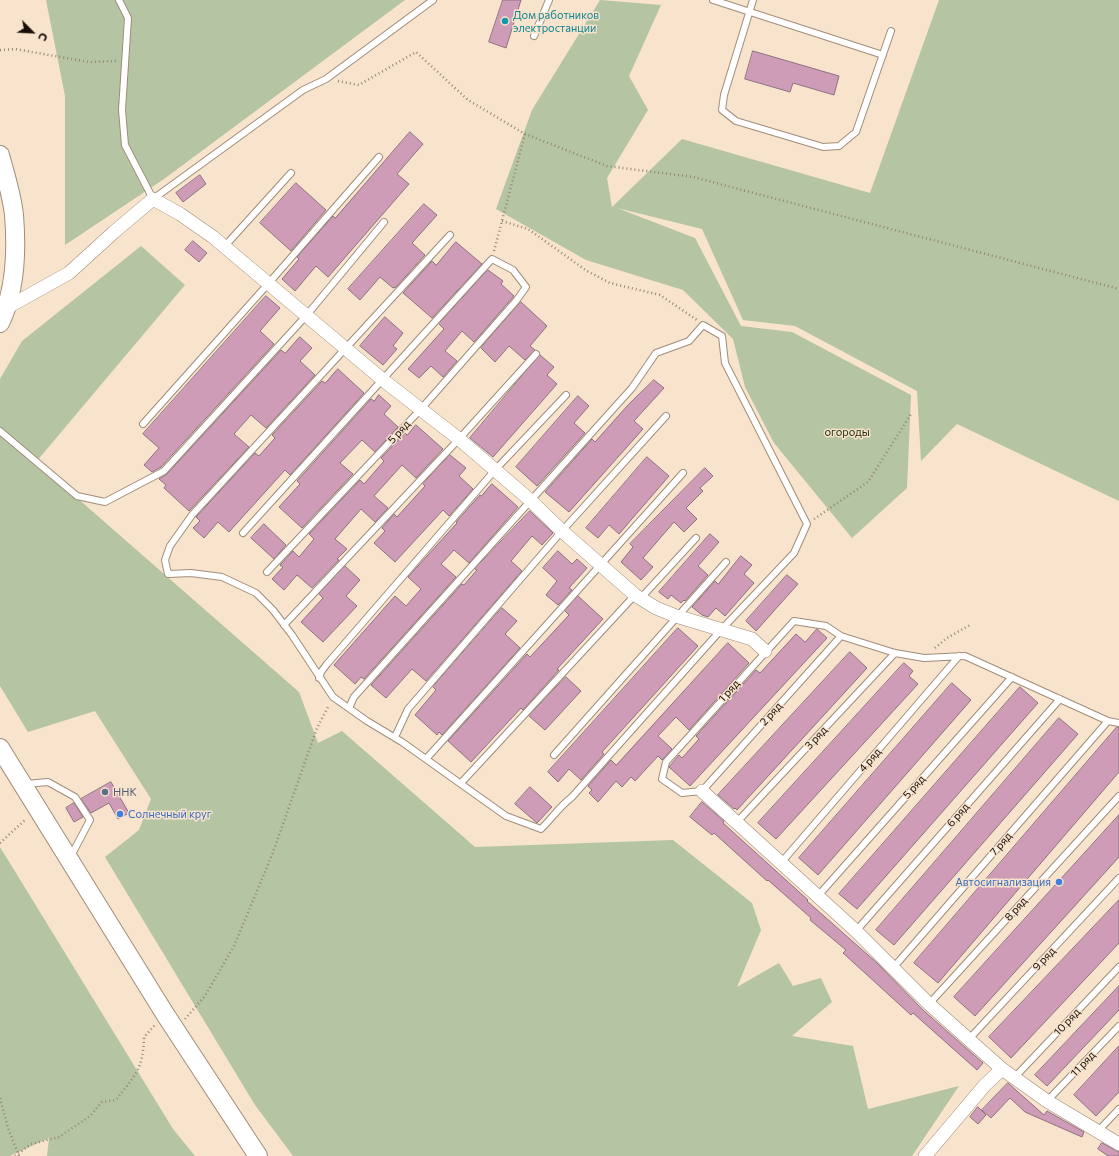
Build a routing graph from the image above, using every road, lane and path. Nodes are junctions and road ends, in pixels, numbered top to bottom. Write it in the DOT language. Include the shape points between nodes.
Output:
graph roads {
  1 [pos="119,0"];
  2 [pos="433,0"];
  3 [pos="549,0"];
  4 [pos="713,0"];
  5 [pos="753,0"];
  6 [pos="749,12"];
  7 [pos="890,31"];
  8 [pos="534,36"];
  9 [pos="0,50"];
  10 [pos="883,55"];
  11 [pos="125,61"];
  12 [pos="326,79"];
  13 [pos="525,134"];
  14 [pos="0,155"];
  15 [pos="379,156"];
  16 [pos="291,173"];
  17 [pos="154,199"];
  18 [pos="502,221"];
  19 [pos="384,222"];
  20 [pos="450,235"];
  21 [pos="224,246"];
  22 [pos="492,260"];
  23 [pos="268,284"];
  24 [pos="1119,289"];
  25 [pos="8,307"];
  26 [pos="306,316"];
  27 [pos="0,323"];
  28 [pos="703,325"];
  29 [pos="346,349"];
  30 [pos="536,354"];
  31 [pos="383,380"];
  32 [pos="566,395"];
  33 [pos="421,409"];
  34 [pos="911,414"];
  35 [pos="666,416"];
  36 [pos="143,424"];
  37 [pos="0,431"];
  38 [pos="459,439"];
  39 [pos="495,470"];
  40 [pos="683,473"];
  41 [pos="530,500"];
  42 [pos="807,524"];
  43 [pos="562,531"];
  44 [pos="243,533"];
  45 [pos="696,538"];
  46 [pos="726,562"];
  47 [pos="600,566"];
  48 [pos="267,572"];
  49 [pos="638,597"];
  50 [pos="676,616"];
  51 [pos="284,625"];
  52 [pos="970,625"];
  53 [pos="720,631"];
  54 [pos="841,636"];
  55 [pos="765,651"];
  56 [pos="895,654"];
  57 [pos="959,656"];
  58 [pos="924,658"];
  59 [pos="319,678"];
  60 [pos="1012,678"];
  61 [pos="333,697"];
  62 [pos="1060,699"];
  63 [pos="349,708"];
  64 [pos="1108,721"];
  65 [pos="1119,723"];
  66 [pos="395,737"];
  67 [pos="0,748"];
  68 [pos="554,755"];
  69 [pos="426,759"];
  70 [pos="461,783"];
  71 [pos="22,784"];
  72 [pos="702,791"];
  73 [pos="1119,796"];
  74 [pos="37,809"];
  75 [pos="737,822"];
  76 [pos="0,843"];
  77 [pos="69,859"];
  78 [pos="780,864"];
  79 [pos="1119,878"];
  80 [pos="817,896"];
  81 [pos="856,931"];
  82 [pos="1119,967"];
  83 [pos="893,968"];
  84 [pos="929,1004"];
  85 [pos="169,1020"];
  86 [pos="1119,1026"];
  87 [pos="969,1039"];
  88 [pos="1002,1069"];
  89 [pos="1014,1077"];
  90 [pos="0,1098"];
  91 [pos="1047,1101"];
  92 [pos="1119,1109"];
  93 [pos="1098,1131"];
  94 [pos="1119,1144"];
  95 [pos="17,1155"];
  96 [pos="258,1156"];
  97 [pos="925,1156"];
  1 -- 11 [label="lane" via="128,18"];
  2 -- 12 [label="lane"];
  3 -- 8 [label="lane"];
  4 -- 6 [label="lane"];
  5 -- 6 [label="lane"];
  6 -- 10 [label="lane"];
  6 -- 10 [label="lane" via="724,95 722,110 736,120 823,147 839,146 856,132"];
  7 -- 10 [label="lane"];
  9 -- 11 [label="path" via="15,49 89,62"];
  11 -- 17 [label="lane" via="122,110 125,145"];
  12 -- 13 [label="path" via="359,85 416,52 468,100"];
  12 -- 17 [label="lane" via="303,90"];
  13 -- 18 [label="path"];
  13 -- 24 [label="path" via="607,166 693,177"];
  14 -- 25 [label="main road" via="14,214 14,276"];
  15 -- 23 [label="lane"];
  16 -- 21 [label="lane"];
  17 -- 21 [label="street" via="194,223"];
  17 -- 25 [label="street" via="69,273"];
  18 -- 22 [label="path"];
  18 -- 28 [label="path" via="528,229 588,271 610,283 660,295"];
  19 -- 26 [label="lane"];
  20 -- 29 [label="lane"];
  21 -- 23 [label="street"];
  22 -- 31 [label="lane"];
  22 -- 33 [label="lane, 5 ряд" via="513,270 526,286 516,301"];
  23 -- 26 [label="street"];
  23 -- 36 [label="lane"];
  25 -- 27 [label="main road"];
  26 -- 29 [label="street"];
  26 -- 37 [label="lane" via="164,471 105,502 77,496"];
  28 -- 41 [label="lane" via="689,341 656,353 632,388"];
  28 -- 42 [label="lane" via="722,336 725,363"];
  29 -- 31 [label="street"];
  29 -- 51 [label="lane" via="192,515 170,546 165,560 168,574 191,573 222,577 256,593"];
  30 -- 38 [label="lane"];
  31 -- 33 [label="street"];
  31 -- 44 [label="lane"];
  32 -- 39 [label="lane"];
  33 -- 38 [label="street"];
  33 -- 48 [label="lane, 5 ряд"];
  34 -- 42 [label="path" via="868,482"];
  35 -- 43 [label="lane"];
  38 -- 39 [label="street"];
  38 -- 51 [label="lane"];
  39 -- 41 [label="street"];
  39 -- 59 [label="lane" via="327,664"];
  40 -- 47 [label="lane"];
  41 -- 43 [label="street"];
  41 -- 63 [label="lane" via="354,697"];
  42 -- 53 [label="lane" via="794,553"];
  43 -- 47 [label="street"];
  43 -- 66 [label="lane" via="408,709"];
  45 -- 49 [label="lane"];
  46 -- 50 [label="lane"];
  47 -- 49 [label="street"];
  47 -- 69 [label="lane"];
  49 -- 50 [label="street"];
  49 -- 70 [label="lane"];
  50 -- 53 [label="street"];
  50 -- 68 [label="lane"];
  51 -- 59 [label="lane"];
  52 -- 58 [label="path" via="947,638"];
  53 -- 55 [label="street" via="752,639"];
  53 -- 70 [label="lane" via="541,829 506,816"];
  54 -- 55 [label="lane, 1 ряд" via="826,626 794,621"];
  54 -- 56 [label="lane"];
  54 -- 72 [label="lane, 2 ряд"];
  55 -- 72 [label="lane, 1 ряд" via="666,762 662,779 682,793"];
  56 -- 58 [label="lane"];
  56 -- 75 [label="lane, 3 ряд"];
  57 -- 58 [label="lane"];
  57 -- 60 [label="lane" via="965,656"];
  57 -- 78 [label="lane, 4 ряд"];
  59 -- 61 [label="lane"];
  60 -- 62 [label="lane"];
  60 -- 80 [label="lane, 5 ряд"];
  61 -- 63 [label="lane"];
  61 -- 85 [label="path" via="316,728 272,855 234,946 205,996 187,1018"];
  62 -- 64 [label="lane"];
  62 -- 81 [label="lane, 6 ряд"];
  63 -- 66 [label="lane"];
  64 -- 65 [label="lane"];
  64 -- 83 [label="lane, 7 ряд"];
  66 -- 69 [label="lane"];
  67 -- 71 [label="main road"];
  69 -- 70 [label="lane"];
  71 -- 74 [label="main road"];
  71 -- 77 [label="lane" via="48,782 75,797 90,820"];
  72 -- 75 [label="street"];
  73 -- 84 [label="lane, 8 ряд"];
  74 -- 76 [label="path"];
  74 -- 77 [label="main road"];
  75 -- 78 [label="street"];
  77 -- 85 [label="main road"];
  78 -- 80 [label="street"];
  79 -- 87 [label="lane, 9 ряд"];
  80 -- 81 [label="street"];
  81 -- 83 [label="street"];
  82 -- 89 [label="lane, 10 ряд"];
  83 -- 84 [label="street"];
  84 -- 87 [label="street"];
  85 -- 95 [label="path" via="144,1037 144,1056 138,1072 116,1100 102,1102 90,1116 59,1137 31,1144"];
  85 -- 96 [label="main road"];
  86 -- 91 [label="lane, 11 ряд"];
  87 -- 88 [label="street"];
  88 -- 89 [label="street"];
  88 -- 97 [label="street" via="985,1085"];
  89 -- 91 [label="street"];
  90 -- 95 [label="path"];
  91 -- 93 [label="street"];
  92 -- 93 [label="lane"];
  93 -- 94 [label="street"];
}
